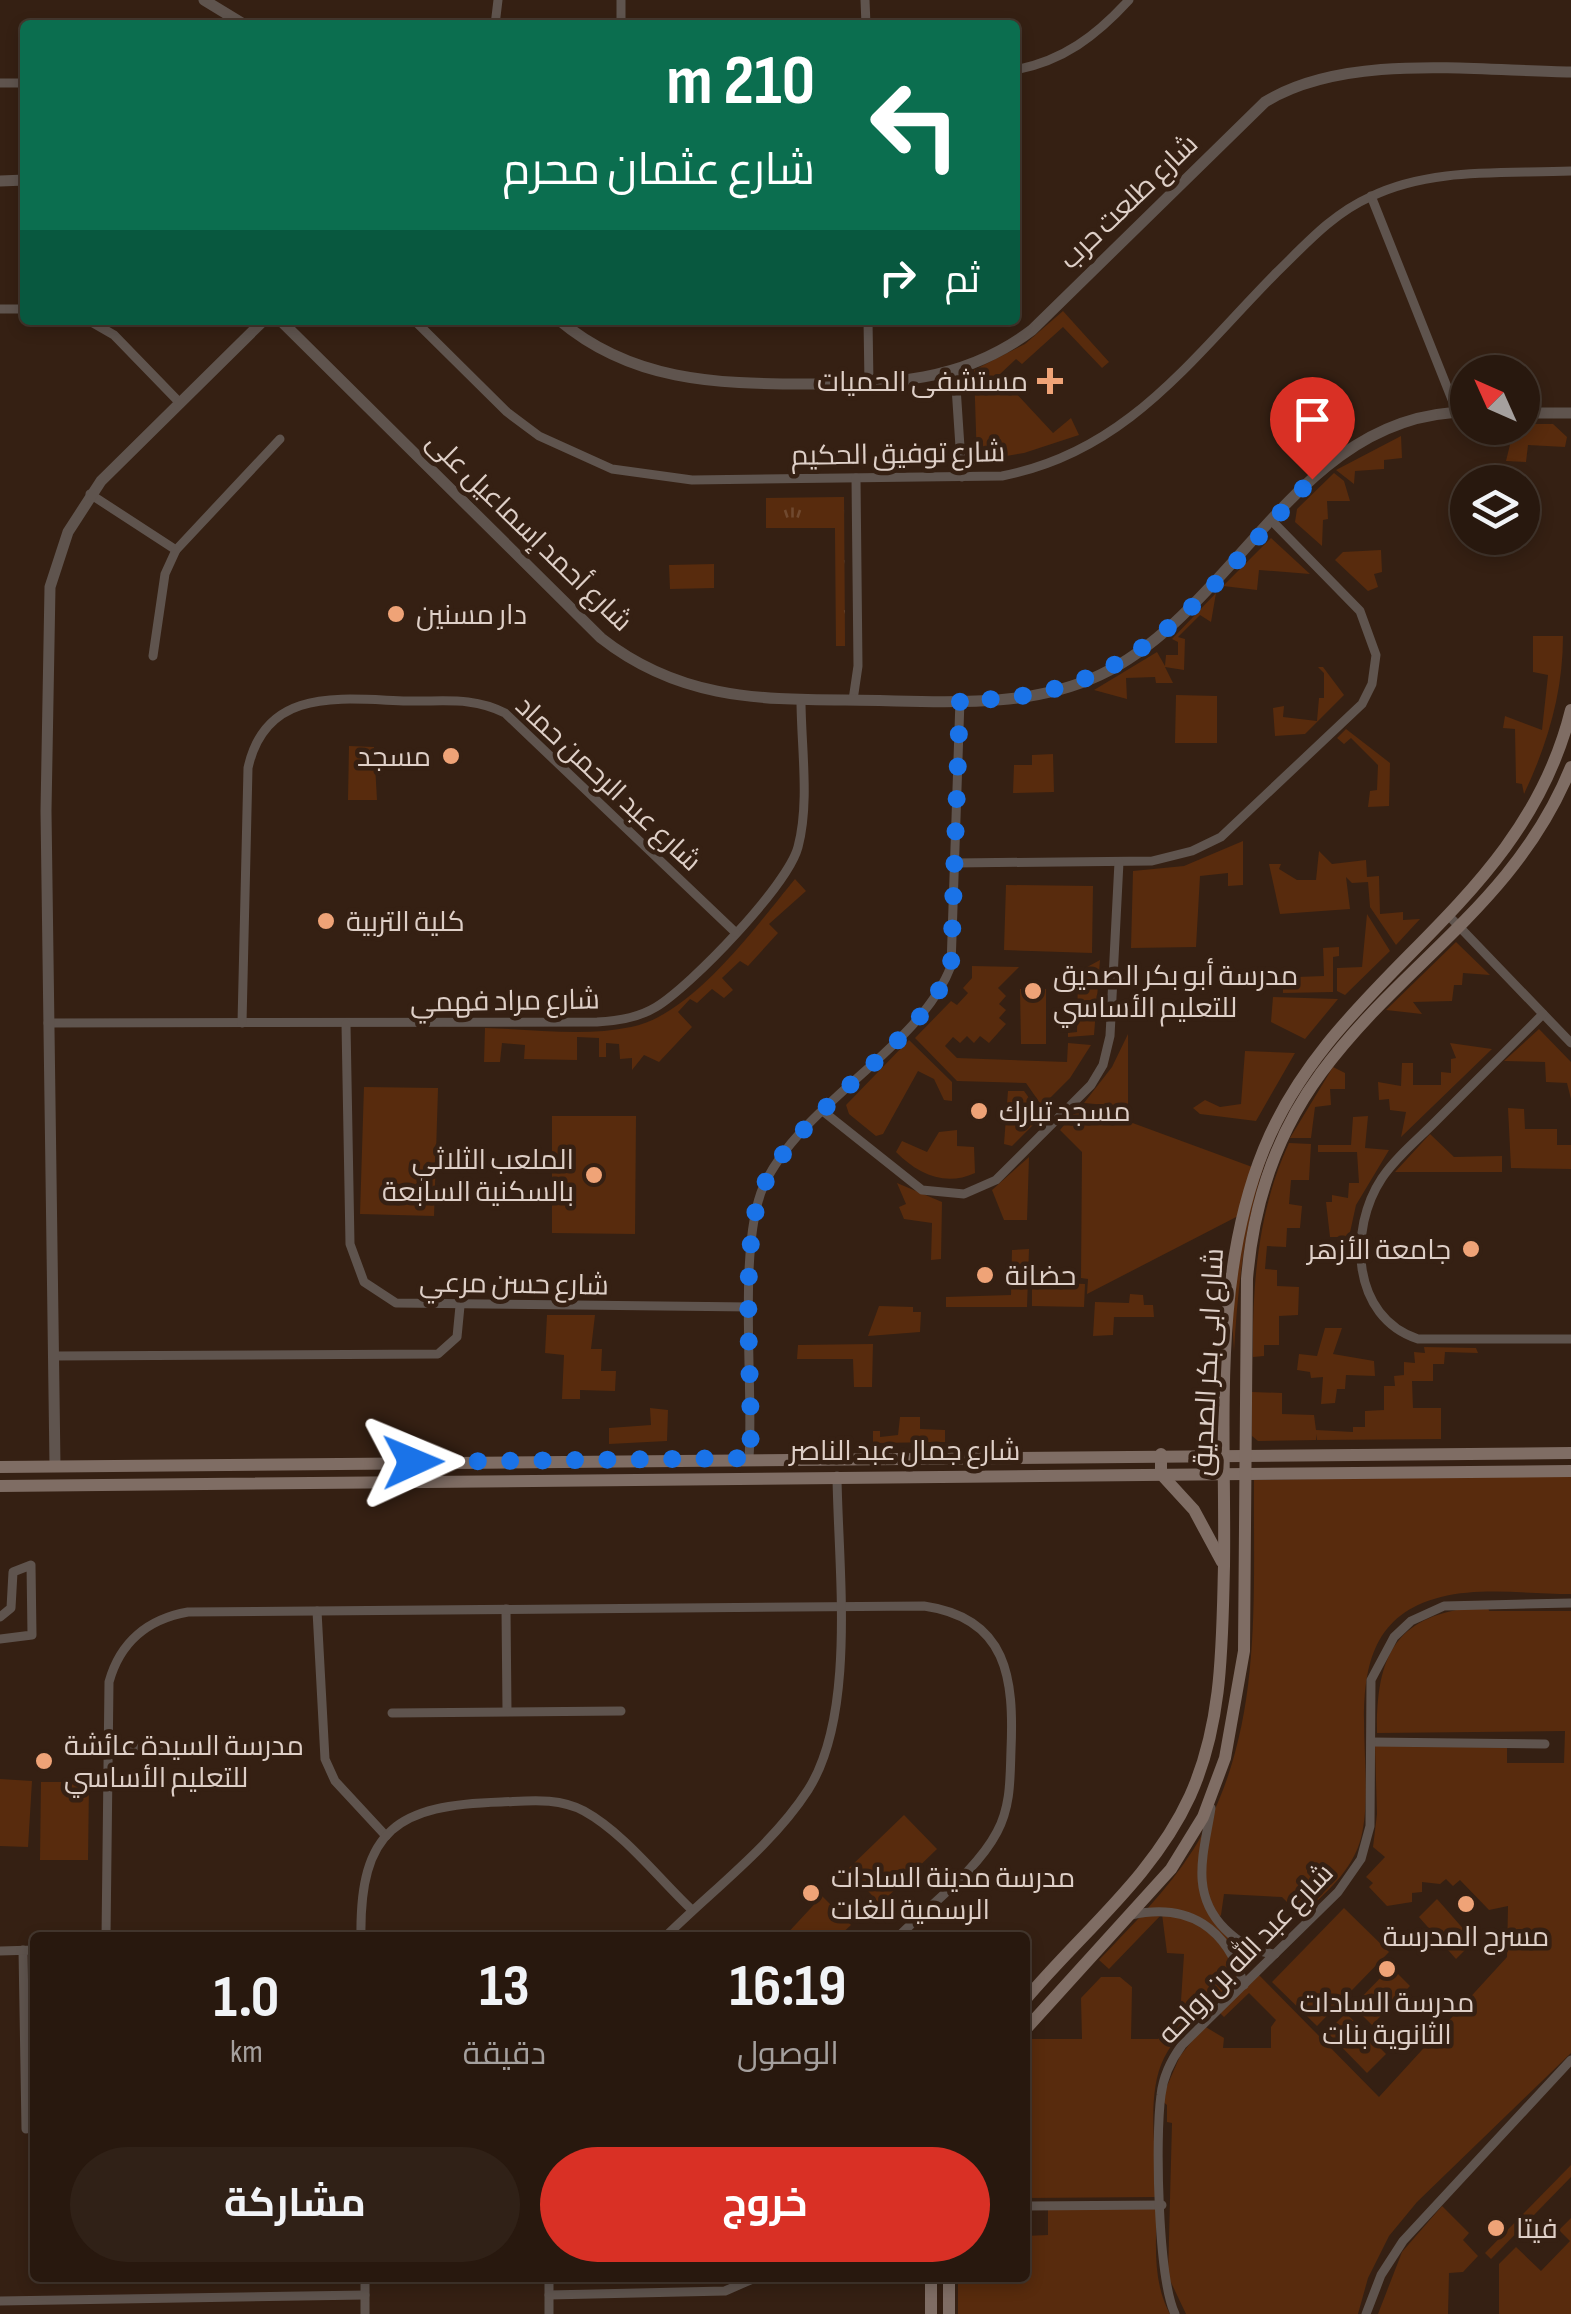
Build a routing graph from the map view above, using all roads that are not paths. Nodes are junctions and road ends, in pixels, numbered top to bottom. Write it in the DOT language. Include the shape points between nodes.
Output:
graph roads {
  1 [pos="204,0"];
  2 [pos="1129,0"];
  3 [pos="238,20"];
  4 [pos="1020,69"];
  5 [pos="1571,72"];
  6 [pos="1571,171"];
  7 [pos="1372,196"];
  8 [pos="96,325"];
  9 [pos="259,325"];
  10 [pos="285,325"];
  11 [pos="419,325"];
  12 [pos="566,325"];
  13 [pos="868,325"];
  14 [pos="956,372"];
  15 [pos="1450,383"];
  16 [pos="868,384"];
  17 [pos="180,402"];
  18 [pos="1540,412"];
  19 [pos="1571,413"];
  20 [pos="1450,414"];
  21 [pos="280,440"];
  22 [pos="962,477"];
  23 [pos="856,478"];
  24 [pos="90,494"];
  25 [pos="1272,521"];
  26 [pos="176,550"];
  27 [pos="152,656"];
  28 [pos="800,700"];
  29 [pos="853,700"];
  30 [pos="960,700"];
  31 [pos="1571,710"];
  32 [pos="1571,767"];
  33 [pos="1119,862"];
  34 [pos="955,863"];
  35 [pos="1449,916"];
  36 [pos="1460,926"];
  37 [pos="735,932"];
  38 [pos="1543,1014"];
  39 [pos="48,1023"];
  40 [pos="242,1023"];
  41 [pos="346,1024"];
  42 [pos="1571,1044"];
  43 [pos="824,1112"];
  44 [pos="460,1306"];
  45 [pos="751,1306"];
  46 [pos="1571,1339"];
  47 [pos="54,1356"];
  48 [pos="1227,1404"];
  49 [pos="1246,1404"];
  50 [pos="1571,1452"];
  51 [pos="1161,1454"];
  52 [pos="1226,1454"];
  53 [pos="1245,1454"];
  54 [pos="750,1458"];
  55 [pos="573,1460"];
  56 [pos="54,1466"];
  57 [pos="0,1467"];
  58 [pos="1571,1471"];
  59 [pos="1246,1473"];
  60 [pos="1161,1474"];
  61 [pos="1226,1474"];
  62 [pos="837,1476"];
  63 [pos="572,1478"];
  64 [pos="0,1486"];
  65 [pos="1224,1567"];
  66 [pos="1571,1603"];
  67 [pos="838,1606"];
  68 [pos="506,1610"];
  69 [pos="317,1611"];
  70 [pos="0,1617"];
  71 [pos="0,1639"];
  72 [pos="507,1711"];
  73 [pos="620,1711"];
  74 [pos="392,1713"];
  75 [pos="1371,1742"];
  76 [pos="1546,1744"];
  77 [pos="234,1746"];
  78 [pos="108,1749"];
  79 [pos="1215,1787"];
  80 [pos="386,1836"];
  81 [pos="692,1910"];
  82 [pos="1130,1914"];
  83 [pos="106,1932"];
  84 [pos="361,1932"];
  85 [pos="670,1932"];
  86 [pos="903,1932"];
  87 [pos="23,1950"];
  88 [pos="30,1950"];
  89 [pos="0,1951"];
  90 [pos="1275,1954"];
  91 [pos="1244,1985"];
  92 [pos="1030,1995"];
  93 [pos="1030,1998"];
  94 [pos="1045,2006"];
  95 [pos="1030,2024"];
  96 [pos="1571,2060"];
  97 [pos="26,2129"];
  98 [pos="1162,2205"];
  99 [pos="1030,2206"];
  100 [pos="365,2282"];
  101 [pos="549,2282"];
  102 [pos="746,2282"];
  103 [pos="930,2282"];
  104 [pos="948,2282"];
  105 [pos="365,2295"];
  106 [pos="549,2295"];
  107 [pos="0,2301"];
  108 [pos="365,2314"];
  109 [pos="550,2314"];
  110 [pos="931,2314"];
  111 [pos="949,2314"];
  112 [pos="1175,2314"];
  113 [pos="1366,2314"];
  1 -- 3 [label="street"];
  2 -- 4 [label="street" via="1066,55"];
  5 -- 14 [label="street, شارع طلعت حرب" via="1360,70 1290,88 1264,102 1032,330"];
  6 -- 7 [label="street, شارع توفيق الحكيم" via="1432,177"];
  7 -- 15 [label="street"];
  7 -- 22 [label="street, شارع توفيق الحكيم" via="1331,220 1112,434 1044,468"];
  8 -- 17 [label="street"];
  9 -- 17 [label="street"];
  10 -- 28 [label="street, شارع أحمد إسماعيل على" via="616,650 700,690"];
  11 -- 23 [label="street, شارع توفيق الحكيم" via="539,436 612,469 692,480"];
  12 -- 16 [label="street, شارع طلعت حرب" via="610,354 674,377 720,384"];
  13 -- 16 [label="street"];
  14 -- 16 [label="street, شارع طلعت حرب"];
  14 -- 22 [label="street"];
  17 -- 24 [label="street"];
  18 -- 19 [label="street"];
  20 -- 25 [label="street, شارع أحمد إسماعيل على" via="1408,421 1361,442 1324,468"];
  21 -- 26 [label="street"];
  22 -- 23 [label="street, شارع توفيق الحكيم"];
  23 -- 29 [label="street"];
  24 -- 26 [label="street"];
  24 -- 39 [label="street" via="62,545 48,602"];
  25 -- 30 [label="street, شارع أحمد إسماعيل على" via="1154,642 1119,665 1046,694"];
  25 -- 33 [label="street" via="1365,619 1376,655 1368,693 1235,828 1179,855"];
  26 -- 27 [label="street" via="165,574"];
  28 -- 29 [label="street, شارع أحمد إسماعيل على"];
  28 -- 37 [label="street, شارع مراد فهمي" via="798,849 779,885"];
  29 -- 30 [label="street, شارع أحمد إسماعيل على"];
  30 -- 34 [label="street"];
  31 -- 35 [label="main road, شارع ابى بكر الصديق" via="1528,819"];
  32 -- 36 [label="main road, شارع ابى بكر الصديق" via="1528,850"];
  33 -- 34 [label="street"];
  33 -- 43 [label="street" via="1103,1065 996,1180 964,1194 922,1190"];
  34 -- 43 [label="street" via="955,946 943,985"];
  35 -- 36 [label="street"];
  35 -- 48 [label="main road, شارع ابى بكر الصديق" via="1327,1044 1270,1134 1235,1249"];
  36 -- 38 [label="street"];
  36 -- 49 [label="main road, شارع ابى بكر الصديق" via="1334,1056 1284,1136 1249,1254"];
  37 -- 40 [label="street, شارع عبد الرحمن حماد" via="505,713 460,699 310,702 268,724 248,768"];
  37 -- 41 [label="street, شارع مراد فهمي" via="674,994 632,1018"];
  38 -- 42 [label="street"];
  38 -- 46 [label="street" via="1384,1176 1366,1217 1361,1276 1371,1301 1418,1339"];
  39 -- 40 [label="street, شارع مراد فهمي"];
  39 -- 47 [label="street"];
  40 -- 41 [label="street, شارع مراد فهمي"];
  41 -- 44 [label="street, شارع حسن مرعي" via="354,1264 387,1300"];
  43 -- 45 [label="street" via="778,1161 759,1198"];
  44 -- 45 [label="street, شارع حسن مرعي"];
  44 -- 47 [label="street" via="457,1337 438,1354"];
  45 -- 54 [label="street"];
  47 -- 56 [label="street"];
  48 -- 49 [label="main road"];
  48 -- 52 [label="main road, شارع ابى بكر الصديق"];
  49 -- 53 [label="main road, شارع ابى بكر الصديق"];
  50 -- 53 [label="main road, شارع جمال عبد الناصر"];
  51 -- 52 [label="main road, شارع جمال عبد الناصر"];
  51 -- 54 [label="main road, شارع جمال عبد الناصر"];
  51 -- 60 [label="main road"];
  52 -- 53 [label="main road, شارع جمال عبد الناصر"];
  52 -- 61 [label="main road, شارع ابى بكر الصديق"];
  53 -- 59 [label="main road, شارع ابى بكر الصديق"];
  54 -- 55 [label="main road, شارع جمال عبد الناصر"];
  55 -- 56 [label="main road, شارع جمال عبد الناصر"];
  55 -- 63 [label="main road"];
  56 -- 57 [label="main road, شارع جمال عبد الناصر"];
  58 -- 59 [label="main road, شارع جمال عبد الناصر"];
  59 -- 61 [label="main road, شارع جمال عبد الناصر"];
  59 -- 79 [label="main road, شارع ابى بكر الصديق" via="1242,1673"];
  60 -- 61 [label="main road, شارع جمال عبد الناصر"];
  60 -- 62 [label="main road, شارع جمال عبد الناصر"];
  60 -- 65 [label="main road" via="1194,1510"];
  61 -- 65 [label="main road, شارع ابى بكر الصديق"];
  62 -- 63 [label="main road, شارع جمال عبد الناصر"];
  62 -- 67 [label="street"];
  63 -- 64 [label="main road, شارع جمال عبد الناصر"];
  65 -- 92 [label="main road, شارع ابى بكر الصديق" via="1219,1688 1191,1793 1146,1869"];
  66 -- 75 [label="street, شارع عبد الله بن رواحه" via="1444,1606 1412,1621 1375,1667"];
  67 -- 68 [label="street"];
  67 -- 81 [label="street" via="836,1716 816,1776 788,1816"];
  67 -- 86 [label="street" via="924,1606 959,1616 996,1647 1011,1681 1009,1793 1001,1824 984,1851"];
  68 -- 69 [label="street"];
  68 -- 72 [label="street"];
  69 -- 78 [label="street" via="188,1612 142,1630 113,1670"];
  69 -- 80 [label="street" via="325,1759 335,1781"];
  70 -- 71 [label="street" via="12,1603 13,1572 32,1566 32,1635"];
  72 -- 73 [label="street"];
  72 -- 74 [label="street"];
  75 -- 76 [label="street"];
  75 -- 90 [label="street, شارع عبد الله بن رواحه" via="1370,1826 1361,1859 1347,1882"];
  77 -- 78 [label="street"];
  78 -- 83 [label="street"];
  79 -- 82 [label="main road, شارع ابى بكر الصديق" via="1183,1852"];
  79 -- 90 [label="street" via="1200,1874 1203,1896 1236,1940"];
  80 -- 81 [label="street" via="414,1815 448,1804 567,1804 594,1818"];
  80 -- 84 [label="street" via="364,1880"];
  81 -- 85 [label="street"];
  82 -- 91 [label="street" via="1156,1909 1196,1919 1226,1945"];
  82 -- 94 [label="main road, شارع ابى بكر الصديق"];
  87 -- 88 [label="street"];
  87 -- 89 [label="street"];
  87 -- 97 [label="street"];
  90 -- 91 [label="street, شارع عبد الله بن رواحه"];
  91 -- 98 [label="street, شارع عبد الله بن رواحه" via="1182,2045 1166,2076 1160,2106"];
  93 -- 94 [label="main road"];
  94 -- 95 [label="main road, شارع ابى بكر الصديق"];
  96 -- 113 [label="street" via="1403,2241"];
  98 -- 99 [label="street"];
  98 -- 112 [label="street, شارع عبد الله بن رواحه" via="1163,2275"];
  100 -- 105 [label="street"];
  101 -- 106 [label="street"];
  102 -- 106 [label="street" via="725,2291"];
  103 -- 110 [label="main road"];
  104 -- 111 [label="main road"];
  105 -- 107 [label="street"];
  105 -- 108 [label="street"];
  106 -- 109 [label="street"];
}
